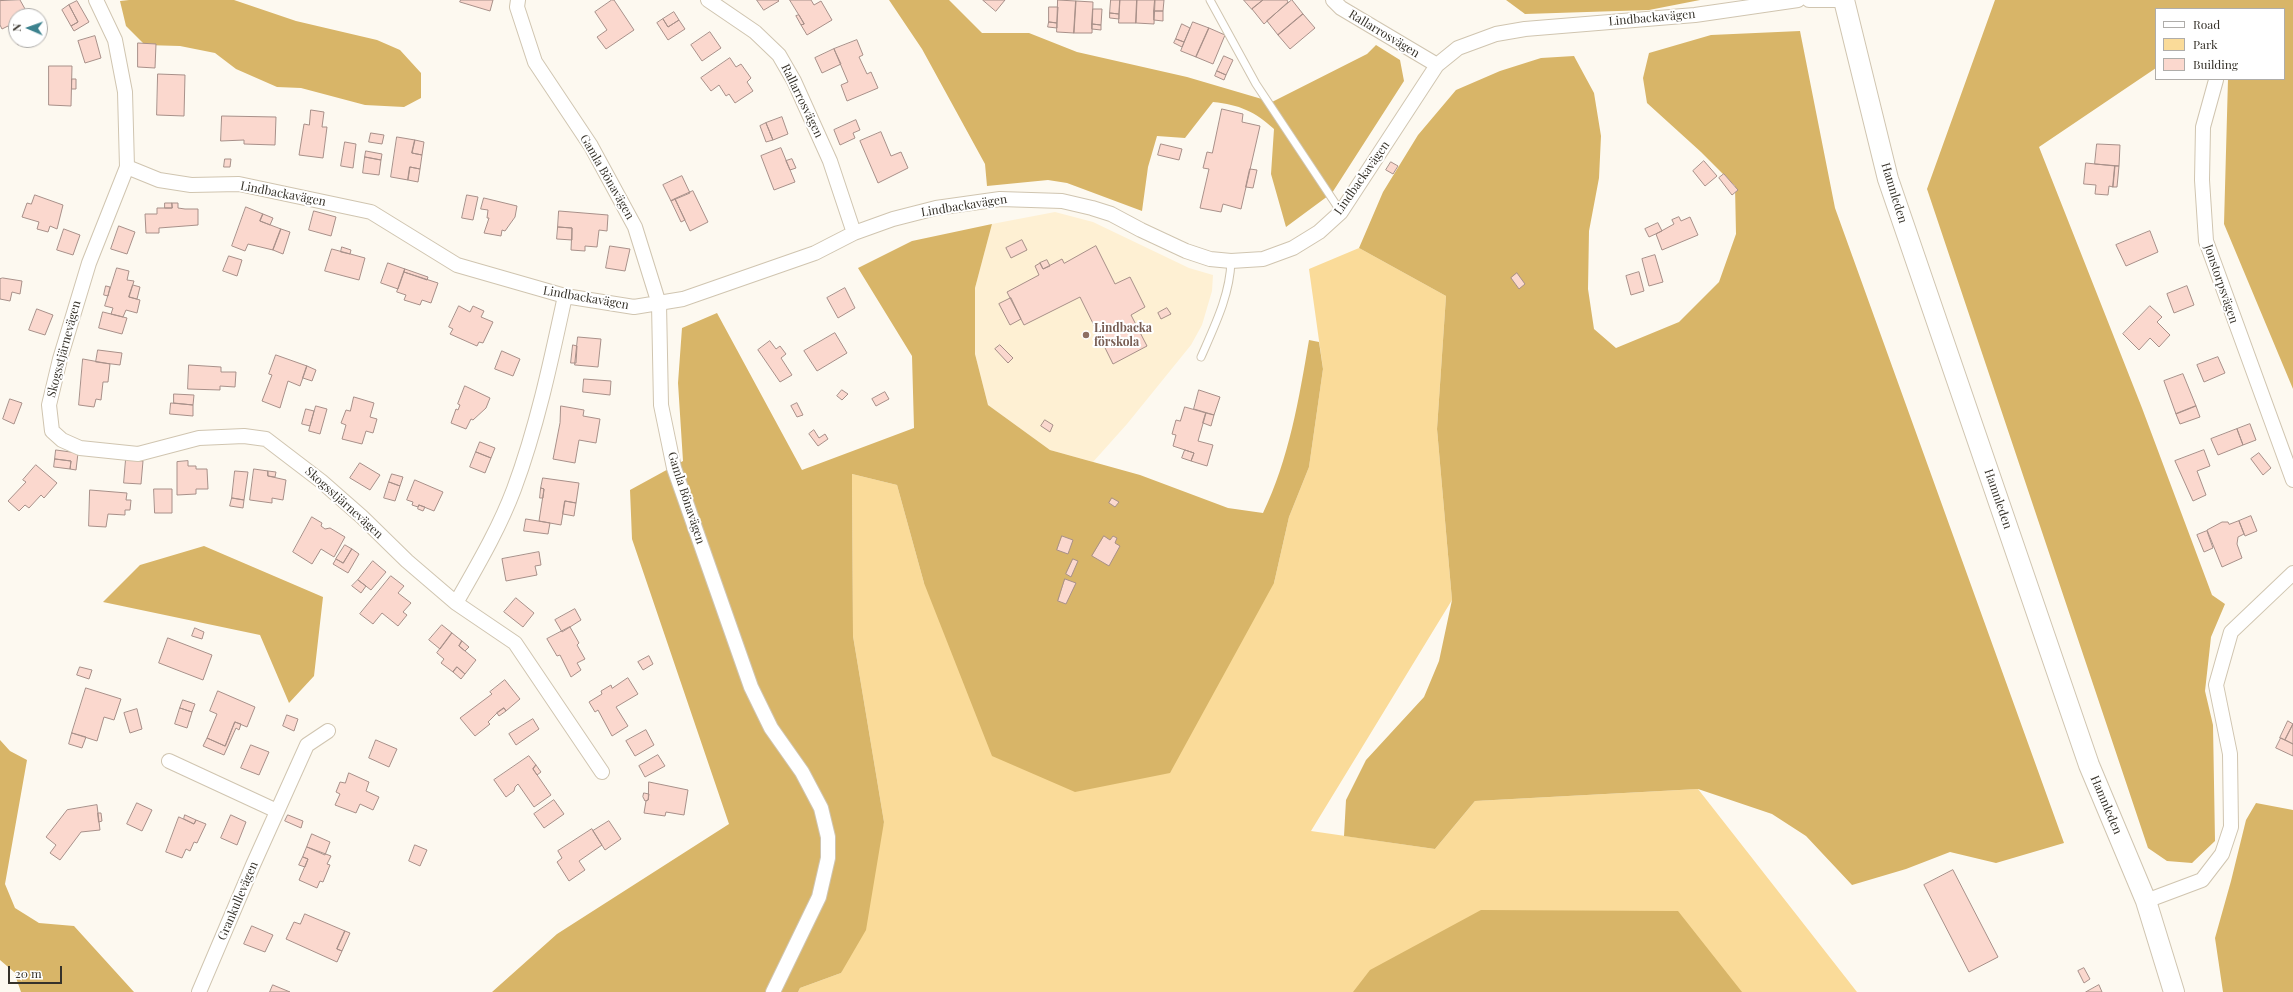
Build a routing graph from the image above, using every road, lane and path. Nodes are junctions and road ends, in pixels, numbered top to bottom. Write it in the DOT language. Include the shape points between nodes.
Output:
graph roads {
  1 [pos="96,0"];
  2 [pos="518,0"];
  3 [pos="708,0"];
  4 [pos="1210,0"];
  5 [pos="1333,0"];
  6 [pos="1798,0"];
  7 [pos="1809,0"];
  8 [pos="1845,0"];
  9 [pos="1438,65"];
  10 [pos="2216,80"];
  11 [pos="127,167"];
  12 [pos="1341,212"];
  13 [pos="854,233"];
  14 [pos="1231,260"];
  15 [pos="565,296"];
  16 [pos="659,304"];
  17 [pos="1201,357"];
  18 [pos="2293,480"];
  19 [pos="2293,573"];
  20 [pos="456,603"];
  21 [pos="328,731"];
  22 [pos="168,761"];
  23 [pos="602,772"];
  24 [pos="278,811"];
  25 [pos="2146,901"];
  26 [pos="199,992"];
  27 [pos="773,992"];
  28 [pos="2174,992"];
  1 -- 11 [label="street, Skogsstjärnevägen" via="115,40 125,92"];
  2 -- 16 [label="street, Gamla Bönavägen" via="517,7 535,62 591,146 635,226"];
  3 -- 13 [label="street, Rallarrosvägen" via="755,32 779,56 794,81 830,161"];
  4 -- 12 [label="lane" via="1256,84"];
  5 -- 9 [label="street, Rallarrosvägen" via="1352,15"];
  6 -- 9 [label="street, Lindbackavägen" via="1695,15 1525,29 1496,34 1458,48"];
  7 -- 8 [label="street"];
  8 -- 25 [label="main road, Hamnleden" via="1888,179 2090,765"];
  9 -- 12 [label="street, Lindbackavägen"];
  10 -- 18 [label="street, Jonstorpsvägen" via="2203,127 2202,180 2206,241"];
  11 -- 15 [label="street, Lindbackavägen" via="159,180 191,185 239,184 371,212 457,265"];
  11 -- 20 [label="street, Skogsstjärnevägen" via="89,263 60,358 49,405 52,431 62,440 80,448 138,454 199,438 244,436 266,439 362,516 407,561"];
  12 -- 14 [label="street, Lindbackavägen" via="1319,232 1293,248 1263,259"];
  13 -- 14 [label="street, Lindbackavägen" via="936,208 1000,199 1036,199 1062,201 1111,214 1186,251 1210,259"];
  13 -- 16 [label="street, Lindbackavägen" via="815,253 683,299"];
  14 -- 17 [label="lane" via="1224,303"];
  15 -- 16 [label="street, Lindbackavägen" via="634,307"];
  15 -- 20 [label="street" via="549,372 514,490 486,552"];
  16 -- 27 [label="street, Gamla Bönavägen" via="662,405 674,468 751,687 770,728 802,772 821,808 828,837 828,858 819,897"];
  19 -- 25 [label="street" via="2231,632 2216,686 2230,754 2231,827 2222,854 2202,880"];
  20 -- 23 [label="street, Skogsstjärnevägen" via="515,643"];
  21 -- 24 [label="street, Grankullevägen" via="307,745"];
  22 -- 24 [label="street"];
  24 -- 26 [label="street, Grankullevägen"];
  25 -- 28 [label="main road, Hamnleden"];
}
